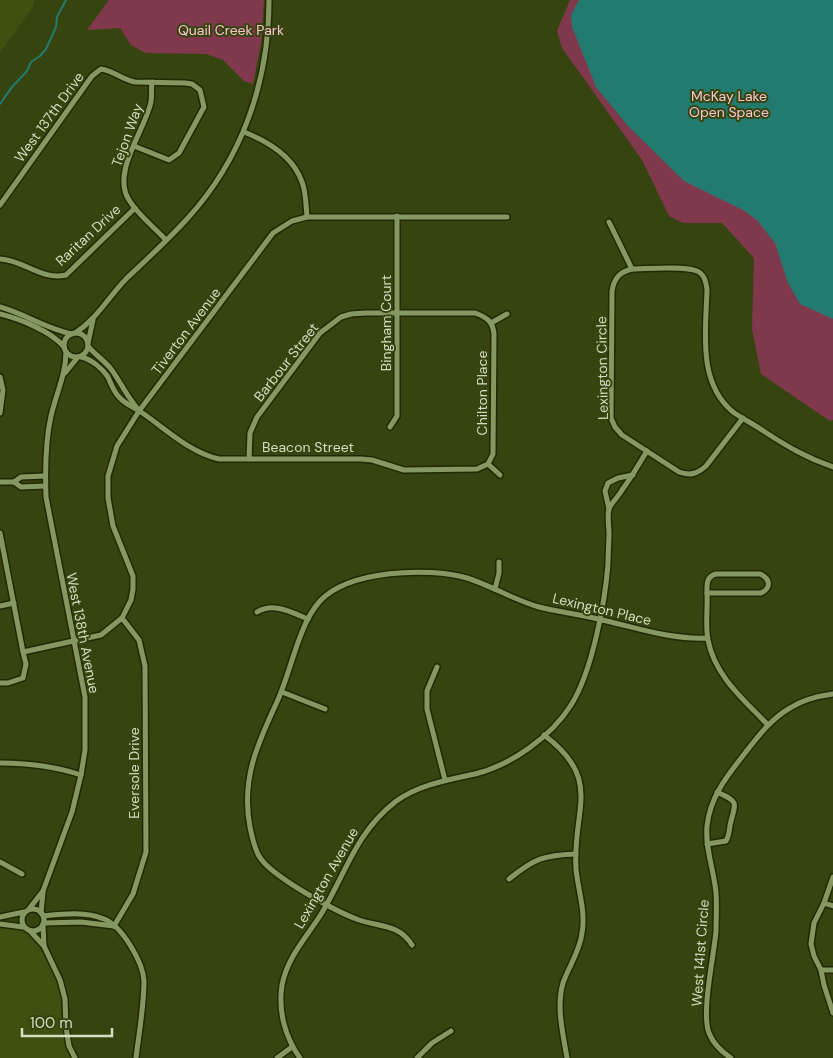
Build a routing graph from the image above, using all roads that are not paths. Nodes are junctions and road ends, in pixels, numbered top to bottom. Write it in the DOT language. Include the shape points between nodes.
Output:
graph roads {
  1 [pos="269,0"];
  2 [pos="152,82"];
  3 [pos="244,132"];
  4 [pos="134,146"];
  5 [pos="0,205"];
  6 [pos="135,208"];
  7 [pos="306,216"];
  8 [pos="397,216"];
  9 [pos="507,217"];
  10 [pos="609,222"];
  11 [pos="166,240"];
  12 [pos="0,259"];
  13 [pos="632,269"];
  14 [pos="0,306"];
  15 [pos="0,314"];
  16 [pos="397,314"];
  17 [pos="507,314"];
  18 [pos="93,319"];
  19 [pos="491,323"];
  20 [pos="73,334"];
  21 [pos="88,344"];
  22 [pos="65,349"];
  23 [pos="79,357"];
  24 [pos="63,376"];
  25 [pos="0,377"];
  26 [pos="139,411"];
  27 [pos="0,413"];
  28 [pos="743,418"];
  29 [pos="390,427"];
  30 [pos="647,451"];
  31 [pos="249,458"];
  32 [pos="488,464"];
  33 [pos="833,467"];
  34 [pos="500,474"];
  35 [pos="633,475"];
  36 [pos="45,476"];
  37 [pos="0,482"];
  38 [pos="14,482"];
  39 [pos="45,486"];
  40 [pos="609,509"];
  41 [pos="0,533"];
  42 [pos="499,562"];
  43 [pos="495,589"];
  44 [pos="707,593"];
  45 [pos="14,604"];
  46 [pos="0,606"];
  47 [pos="257,612"];
  48 [pos="122,618"];
  49 [pos="308,619"];
  50 [pos="598,619"];
  51 [pos="708,638"];
  52 [pos="74,641"];
  53 [pos="24,652"];
  54 [pos="437,667"];
  55 [pos="0,683"];
  56 [pos="282,692"];
  57 [pos="833,694"];
  58 [pos="325,709"];
  59 [pos="767,724"];
  60 [pos="544,735"];
  61 [pos="0,763"];
  62 [pos="81,775"];
  63 [pos="445,780"];
  64 [pos="717,792"];
  65 [pos="707,844"];
  66 [pos="576,854"];
  67 [pos="0,862"];
  68 [pos="22,874"];
  69 [pos="833,877"];
  70 [pos="509,879"];
  71 [pos="43,891"];
  72 [pos="824,903"];
  73 [pos="327,904"];
  74 [pos="833,906"];
  75 [pos="27,911"];
  76 [pos="42,914"];
  77 [pos="0,916"];
  78 [pos="0,924"];
  79 [pos="44,924"];
  80 [pos="114,926"];
  81 [pos="24,927"];
  82 [pos="31,932"];
  83 [pos="412,945"];
  84 [pos="44,946"];
  85 [pos="821,970"];
  86 [pos="833,970"];
  87 [pos="833,1013"];
  88 [pos="451,1031"];
  89 [pos="292,1047"];
  90 [pos="75,1058"];
  91 [pos="136,1058"];
  92 [pos="276,1058"];
  93 [pos="300,1058"];
  94 [pos="417,1058"];
  95 [pos="568,1058"];
  96 [pos="732,1058"];
  1 -- 3 [label="street" via="264,67"];
  2 -- 4 [label="street, Tejon Way" via="151,100"];
  2 -- 4 [label="street" via="192,84 200,90 204,107 179,153 170,160"];
  2 -- 5 [label="street, West 137th Drive" via="128,81 102,69 92,76"];
  3 -- 7 [label="street" via="270,144 297,171 302,182"];
  3 -- 11 [label="street" via="211,189"];
  4 -- 6 [label="street, Tejon Way" via="123,180 125,193"];
  6 -- 11 [label="street, Tejon Way"];
  6 -- 12 [label="street, Raritan Drive" via="66,275 47,276 11,260"];
  7 -- 8 [label="street, Tiverton Avenue"];
  7 -- 26 [label="street, Tiverton Avenue" via="292,220 273,233"];
  8 -- 9 [label="street, Tiverton Avenue"];
  8 -- 16 [label="street, Bingham Court"];
  10 -- 13 [label="street"];
  11 -- 18 [label="street" via="121,284"];
  13 -- 28 [label="street" via="687,268 703,276 707,290 705,349 708,370 724,402"];
  13 -- 30 [label="street, Lexington Circle" via="618,275 613,287 611,418 617,430"];
  14 -- 20 [label="street" via="60,332"];
  15 -- 22 [label="street" via="55,338"];
  16 -- 19 [label="street, Barbour Street" via="475,313"];
  16 -- 29 [label="street, Bingham Court" via="397,416"];
  16 -- 31 [label="street, Barbour Street" via="351,314 341,317 320,333 257,418 250,433"];
  17 -- 19 [label="street"];
  18 -- 20 [label="street"];
  18 -- 21 [label="street"];
  19 -- 32 [label="street, Chilton Place" via="494,334 494,446"];
  20 -- 21 [label="street" via="85,337"];
  20 -- 22 [label="street" via="66,339"];
  21 -- 23 [label="street" via="86,352"];
  21 -- 26 [label="street, Beacon Street" via="110,368"];
  22 -- 23 [label="street" via="71,356"];
  22 -- 24 [label="street, West 138th Avenue"];
  23 -- 24 [label="street, West 138th Avenue"];
  23 -- 26 [label="street, Beacon Street" via="91,360 107,376 117,396"];
  24 -- 36 [label="street, West 138th Avenue" via="51,417"];
  25 -- 27 [label="street" via="3,390"];
  26 -- 31 [label="street, Beacon Street" via="206,456"];
  26 -- 48 [label="street, Tiverton Avenue" via="117,446 108,476 113,526 133,576 131,600"];
  28 -- 30 [label="street, Lexington Circle" via="706,466 691,475 679,472"];
  28 -- 33 [label="street" via="799,454"];
  30 -- 35 [label="street"];
  31 -- 32 [label="street, Beacon Street" via="361,458 404,470 477,469"];
  32 -- 34 [label="street"];
  35 -- 40 [label="street"];
  35 -- 40 [label="street, Lexington Avenue" via="608,483"];
  36 -- 38 [label="street" via="21,477"];
  36 -- 39 [label="street, West 138th Avenue"];
  37 -- 38 [label="street"];
  38 -- 39 [label="street" via="21,487"];
  39 -- 52 [label="street, West 138th Avenue" via="48,517"];
  40 -- 50 [label="street, Lexington Avenue" via="608,565"];
  41 -- 45 [label="street"];
  42 -- 43 [label="street"];
  43 -- 49 [label="street, Lexington Place" via="449,574 369,576 334,589 320,601"];
  43 -- 50 [label="street, Lexington Place" via="540,607"];
  44 -- 44 [label="street" via="761,593 766,591 769,581 760,574 716,574 707,581"];
  44 -- 51 [label="street"];
  45 -- 46 [label="street"];
  45 -- 53 [label="street"];
  47 -- 49 [label="street" via="271,607"];
  48 -- 52 [label="street, Tiverton Avenue" via="101,635"];
  48 -- 80 [label="street, Eversole Drive" via="139,640 145,666 146,852 133,894"];
  49 -- 56 [label="street, Lexington Place"];
  50 -- 51 [label="street, Lexington Place" via="670,637"];
  50 -- 60 [label="street, Lexington Avenue" via="592,650 576,697 566,713"];
  51 -- 59 [label="street" via="712,656 729,685"];
  52 -- 53 [label="street, Tiverton Avenue"];
  52 -- 62 [label="street, West 138th Avenue" via="84,697 85,742"];
  53 -- 55 [label="street" via="23,678"];
  54 -- 63 [label="street" via="427,691 426,709"];
  56 -- 58 [label="street"];
  56 -- 73 [label="street, Lexington Place" via="257,746 250,772 248,807 251,834 260,857 271,870"];
  57 -- 59 [label="street, West 141st Circle" via="814,696 790,707"];
  59 -- 64 [label="street, West 141st Circle"];
  60 -- 63 [label="street, Lexington Avenue" via="510,760 476,774"];
  60 -- 66 [label="street" via="572,762 581,783"];
  61 -- 62 [label="street" via="47,765"];
  62 -- 71 [label="street, West 138th Avenue" via="72,812"];
  63 -- 73 [label="street, Lexington Avenue" via="409,794 378,817 356,846"];
  64 -- 65 [label="street, West 141st Circle" via="708,819"];
  64 -- 65 [label="street" via="735,803 735,812 726,841"];
  65 -- 96 [label="street, West 141st Circle" via="716,892 716,930 706,1016 715,1043"];
  66 -- 70 [label="street" via="556,854 536,860"];
  66 -- 95 [label="street" via="583,925 578,949 561,993 560,1017"];
  67 -- 68 [label="street"];
  69 -- 72 [label="street"];
  71 -- 75 [label="street, West 138th Avenue"];
  71 -- 76 [label="street, West 138th Avenue"];
  72 -- 74 [label="street"];
  72 -- 85 [label="street" via="814,923 811,944"];
  73 -- 83 [label="street, Lexington Place" via="359,919 397,930"];
  73 -- 89 [label="street, Lexington Avenue" via="292,956 283,982 282,1015"];
  75 -- 76 [label="street" via="36,909"];
  75 -- 77 [label="street"];
  75 -- 81 [label="street" via="21,921"];
  76 -- 79 [label="street"];
  76 -- 80 [label="street" via="82,914 102,918"];
  78 -- 81 [label="street"];
  79 -- 80 [label="street" via="81,922"];
  79 -- 82 [label="street"];
  79 -- 84 [label="street"];
  80 -- 91 [label="street" via="132,948 142,968 144,981"];
  81 -- 82 [label="street"];
  82 -- 84 [label="street"];
  84 -- 90 [label="street" via="60,980 69,1046"];
  85 -- 86 [label="street"];
  85 -- 87 [label="street"];
  88 -- 94 [label="street"];
  89 -- 92 [label="street"];
  89 -- 93 [label="street, Lexington Avenue"];
}
